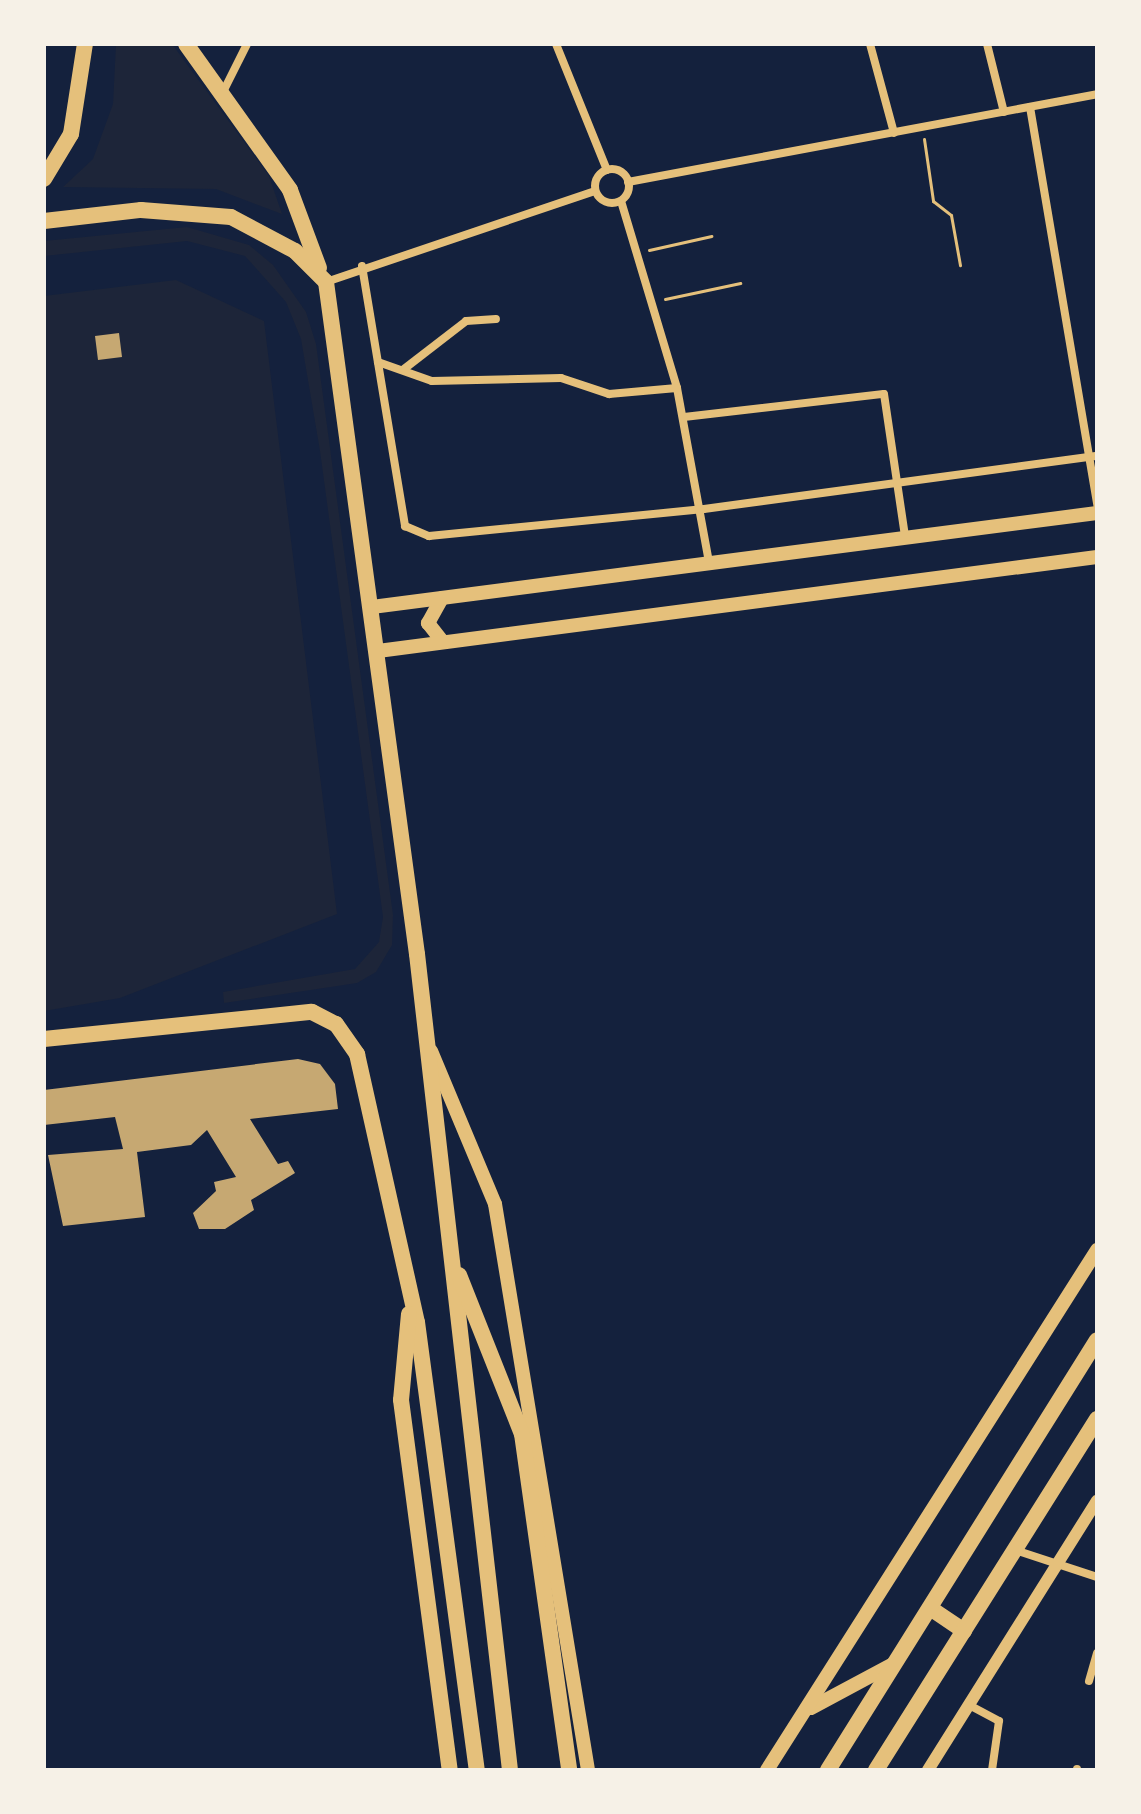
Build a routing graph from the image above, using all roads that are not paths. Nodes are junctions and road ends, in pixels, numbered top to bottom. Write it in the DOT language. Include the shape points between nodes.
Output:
graph roads {
  1 [pos="85,44"];
  2 [pos="186,44"];
  3 [pos="247,44"];
  4 [pos="556,44"];
  5 [pos="870,44"];
  6 [pos="987,44"];
  7 [pos="224,90"];
  8 [pos="1097,94"];
  9 [pos="1030,107"];
  10 [pos="1004,112"];
  11 [pos="894,133"];
  12 [pos="607,170"];
  13 [pos="44,179"];
  14 [pos="628,182"];
  15 [pos="595,191"];
  16 [pos="621,201"];
  17 [pos="44,221"];
  18 [pos="362,266"];
  19 [pos="323,275"];
  20 [pos="496,319"];
  21 [pos="378,362"];
  22 [pos="404,369"];
  23 [pos="677,388"];
  24 [pos="684,417"];
  25 [pos="1092,456"];
  26 [pos="896,483"];
  27 [pos="1097,505"];
  28 [pos="704,509"];
  29 [pos="1097,513"];
  30 [pos="905,537"];
  31 [pos="1097,557"];
  32 [pos="709,563"];
  33 [pos="442,598"];
  34 [pos="372,607"];
  35 [pos="443,642"];
  36 [pos="378,651"];
  37 [pos="44,1039"];
  38 [pos="427,1041"];
  39 [pos="1097,1250"];
  40 [pos="450,1254"];
  41 [pos="411,1289"];
  42 [pos="1097,1340"];
  43 [pos="1097,1419"];
  44 [pos="1097,1501"];
  45 [pos="1015,1550"];
  46 [pos="1058,1564"];
  47 [pos="1097,1577"];
  48 [pos="930,1608"];
  49 [pos="964,1631"];
  50 [pos="1097,1653"];
  51 [pos="896,1663"];
  52 [pos="1089,1681"];
  53 [pos="969,1705"];
  54 [pos="808,1709"];
  55 [pos="450,1770"];
  56 [pos="477,1770"];
  57 [pos="510,1770"];
  58 [pos="569,1770"];
  59 [pos="588,1770"];
  60 [pos="767,1770"];
  61 [pos="828,1770"];
  62 [pos="876,1770"];
  63 [pos="928,1770"];
  64 [pos="992,1770"];
  1 -- 13 [label="main road" via="71,134"];
  2 -- 7 [label="main road"];
  3 -- 7 [label="street"];
  4 -- 12 [label="street"];
  5 -- 11 [label="street"];
  6 -- 10 [label="street"];
  7 -- 19 [label="main road" via="290,190"];
  8 -- 9 [label="street"];
  9 -- 10 [label="street"];
  9 -- 25 [label="street"];
  10 -- 11 [label="street"];
  11 -- 14 [label="street"];
  12 -- 14 [label="street"];
  12 -- 15 [label="street"];
  14 -- 16 [label="street"];
  15 -- 16 [label="street" via="605,202"];
  15 -- 18 [label="street"];
  16 -- 23 [label="street"];
  17 -- 19 [label="main road" via="187,209 264,232"];
  18 -- 19 [label="street"];
  18 -- 21 [label="street"];
  19 -- 34 [label="main road"];
  20 -- 22 [label="street" via="466,321"];
  21 -- 22 [label="street"];
  21 -- 28 [label="street" via="405,526 429,536"];
  22 -- 23 [label="street" via="432,381 561,378 609,394"];
  23 -- 24 [label="street"];
  24 -- 26 [label="street" via="884,394"];
  24 -- 28 [label="street"];
  25 -- 26 [label="street"];
  25 -- 27 [label="street"];
  26 -- 28 [label="street"];
  26 -- 30 [label="street"];
  28 -- 32 [label="street"];
  29 -- 30 [label="main road"];
  30 -- 32 [label="main road"];
  31 -- 35 [label="main road"];
  32 -- 33 [label="main road"];
  33 -- 34 [label="main road"];
  33 -- 35 [label="main road" via="428,623"];
  34 -- 36 [label="main road"];
  35 -- 36 [label="main road"];
  36 -- 38 [label="main road"];
  37 -- 41 [label="main road" via="312,1012 336,1024 357,1054"];
  38 -- 40 [label="main road"];
  38 -- 59 [label="main road" via="495,1204"];
  39 -- 54 [label="main road"];
  40 -- 57 [label="main road"];
  40 -- 58 [label="main road" via="522,1434"];
  41 -- 55 [label="main road" via="401,1400"];
  41 -- 56 [label="main road"];
  42 -- 48 [label="main road"];
  43 -- 45 [label="main road"];
  44 -- 46 [label="street"];
  45 -- 46 [label="street"];
  45 -- 49 [label="main road"];
  46 -- 47 [label="street"];
  46 -- 53 [label="street"];
  48 -- 49 [label="main road"];
  48 -- 51 [label="main road"];
  49 -- 62 [label="main road"];
  50 -- 52 [label="street"];
  51 -- 54 [label="main road"];
  51 -- 61 [label="main road"];
  53 -- 63 [label="street"];
  53 -- 64 [label="street" via="999,1721"];
  54 -- 60 [label="main road"];
}
